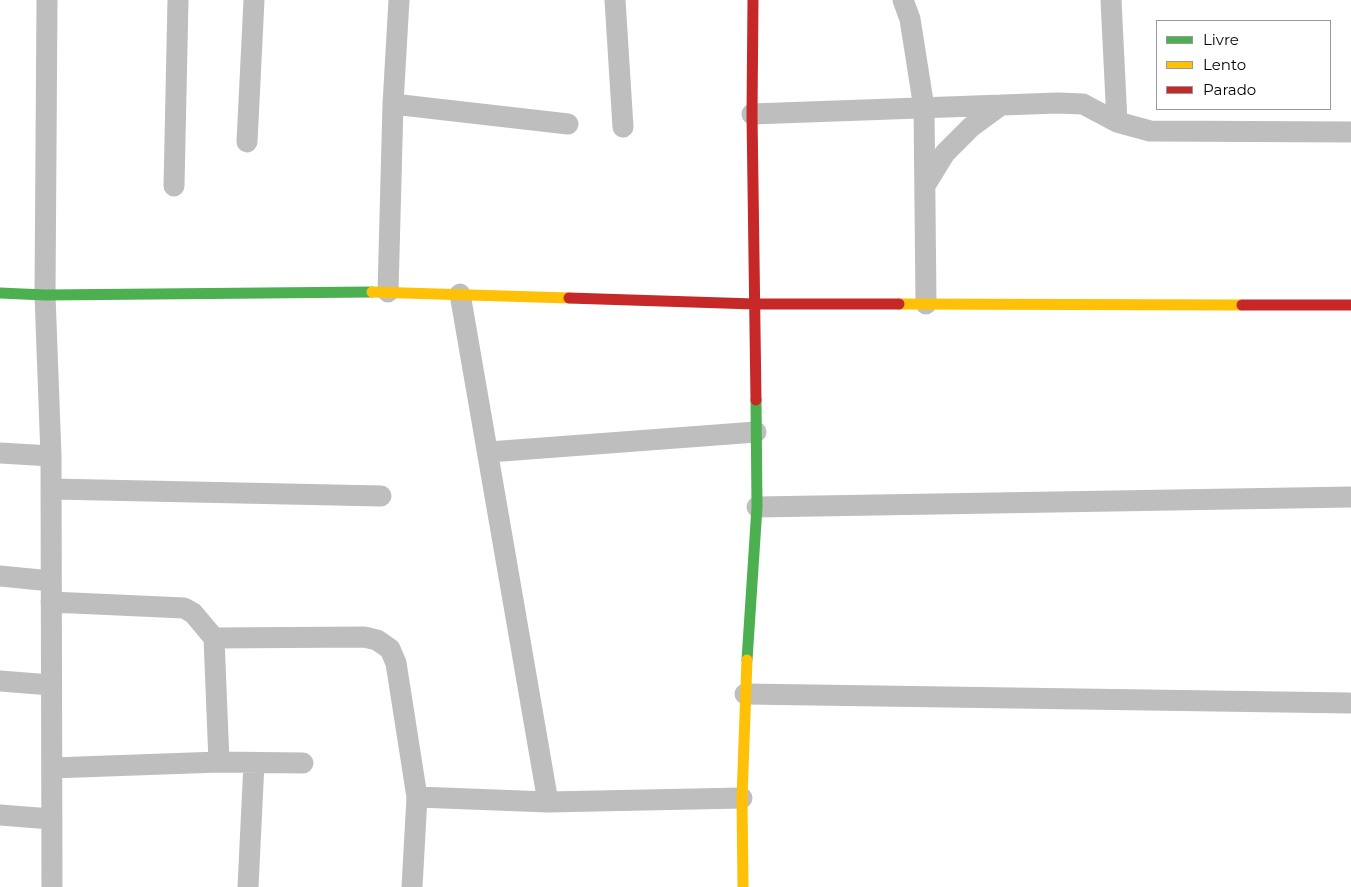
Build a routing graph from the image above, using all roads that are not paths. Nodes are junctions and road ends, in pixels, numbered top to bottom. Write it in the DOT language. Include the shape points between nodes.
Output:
graph roads {
  1 [pos="47,0"];
  2 [pos="178,0"];
  3 [pos="254,0"];
  4 [pos="399,0"];
  5 [pos="615,0"];
  6 [pos="753,0"];
  7 [pos="903,0"];
  8 [pos="1111,0"];
  9 [pos="393,104"];
  10 [pos="1001,105"];
  11 [pos="924,108"];
  12 [pos="752,114"];
  13 [pos="1117,122"];
  14 [pos="568,124"];
  15 [pos="623,127"];
  16 [pos="1351,132"];
  17 [pos="247,142"];
  18 [pos="926,184"];
  19 [pos="174,186"];
  20 [pos="388,292"];
  21 [pos="0,293"];
  22 [pos="460,294"];
  23 [pos="45,295"];
  24 [pos="754,304"];
  25 [pos="926,304"];
  26 [pos="1351,305"];
  27 [pos="756,432"];
  28 [pos="489,452"];
  29 [pos="0,453"];
  30 [pos="52,456"];
  31 [pos="52,489"];
  32 [pos="381,496"];
  33 [pos="1351,497"];
  34 [pos="757,507"];
  35 [pos="0,576"];
  36 [pos="51,581"];
  37 [pos="51,602"];
  38 [pos="214,638"];
  39 [pos="0,682"];
  40 [pos="51,685"];
  41 [pos="745,694"];
  42 [pos="1349,703"];
  43 [pos="219,762"];
  44 [pos="254,763"];
  45 [pos="303,763"];
  46 [pos="52,768"];
  47 [pos="417,797"];
  48 [pos="742,798"];
  49 [pos="548,802"];
  50 [pos="0,815"];
  51 [pos="51,819"];
  52 [pos="52,887"];
  53 [pos="248,887"];
  54 [pos="412,887"];
  55 [pos="743,887"];
  1 -- 23 [label="street"];
  2 -- 19 [label="street"];
  3 -- 17 [label="street"];
  4 -- 9 [label="street"];
  5 -- 15 [label="street"];
  6 -- 12 [label="street"];
  7 -- 11 [label="street" via="910,19"];
  8 -- 13 [label="street"];
  9 -- 14 [label="street"];
  9 -- 20 [label="street"];
  10 -- 11 [label="street"];
  10 -- 13 [label="street" via="1083,104"];
  10 -- 18 [label="street" via="971,127 945,153"];
  11 -- 12 [label="street"];
  11 -- 18 [label="street"];
  12 -- 24 [label="street"];
  13 -- 16 [label="street" via="1150,131"];
  18 -- 25 [label="street"];
  20 -- 22 [label="street"];
  20 -- 23 [label="street"];
  21 -- 23 [label="street"];
  22 -- 24 [label="street"];
  22 -- 28 [label="street"];
  23 -- 30 [label="street"];
  24 -- 25 [label="street"];
  24 -- 27 [label="street"];
  25 -- 26 [label="street"];
  27 -- 28 [label="street"];
  27 -- 34 [label="street"];
  28 -- 49 [label="street"];
  29 -- 30 [label="street"];
  30 -- 31 [label="street"];
  31 -- 32 [label="street"];
  31 -- 36 [label="street"];
  33 -- 34 [label="street"];
  34 -- 41 [label="street"];
  35 -- 36 [label="street"];
  36 -- 37 [label="street"];
  37 -- 38 [label="street" via="184,608"];
  37 -- 40 [label="street"];
  38 -- 43 [label="street"];
  38 -- 47 [label="street" via="364,637 377,640 390,649 396,663"];
  39 -- 40 [label="street"];
  40 -- 46 [label="street"];
  41 -- 42 [label="street"];
  41 -- 48 [label="street"];
  43 -- 44 [label="street"];
  43 -- 46 [label="street"];
  44 -- 45 [label="street"];
  44 -- 53 [label="street"];
  46 -- 51 [label="street"];
  47 -- 49 [label="street"];
  47 -- 54 [label="street"];
  48 -- 49 [label="street"];
  48 -- 55 [label="street"];
  50 -- 51 [label="street"];
  51 -- 52 [label="street"];
}
